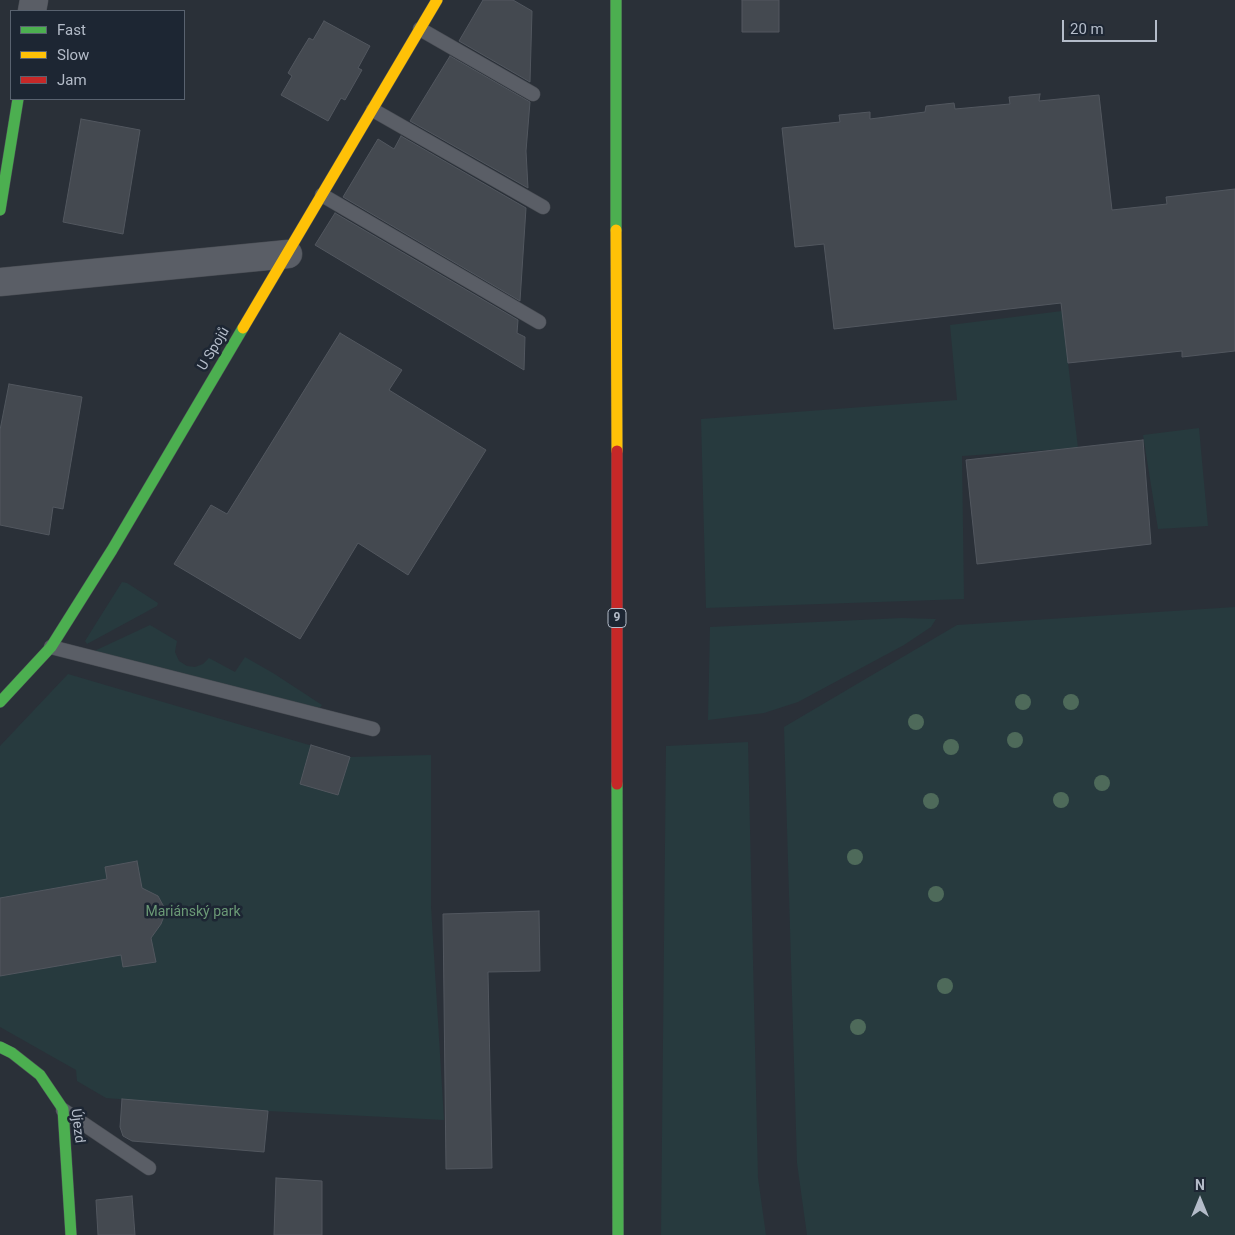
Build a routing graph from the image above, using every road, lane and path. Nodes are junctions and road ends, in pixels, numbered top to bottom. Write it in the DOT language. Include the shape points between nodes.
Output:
graph roads {
  1 [pos="437,0"];
  2 [pos="616,0"];
  3 [pos="420,29"];
  4 [pos="533,94"];
  5 [pos="18,100"];
  6 [pos="372,110"];
  7 [pos="322,195"];
  8 [pos="543,207"];
  9 [pos="0,210"];
  10 [pos="288,254"];
  11 [pos="0,282"];
  12 [pos="539,322"];
  13 [pos="51,647"];
  14 [pos="0,702"];
  15 [pos="373,730"];
  16 [pos="0,1047"];
  17 [pos="63,1109"];
  18 [pos="150,1168"];
  19 [pos="70,1235"];
  20 [pos="618,1235"];
  1 -- 3 [label="main road, U Spojů"];
  2 -- 20 [label="main road, 9"];
  3 -- 4 [label="lane"];
  3 -- 6 [label="main road, U Spojů"];
  5 -- 9 [label="main road"];
  6 -- 7 [label="main road, U Spojů"];
  6 -- 8 [label="lane"];
  7 -- 10 [label="main road, U Spojů"];
  7 -- 12 [label="lane"];
  10 -- 11 [label="street"];
  10 -- 13 [label="main road, U Spojů"];
  13 -- 14 [label="main road, U Spojů"];
  13 -- 15 [label="lane"];
  16 -- 17 [label="main road, Újezd" via="40,1075"];
  17 -- 18 [label="lane"];
  17 -- 19 [label="main road, Újezd"];
}
